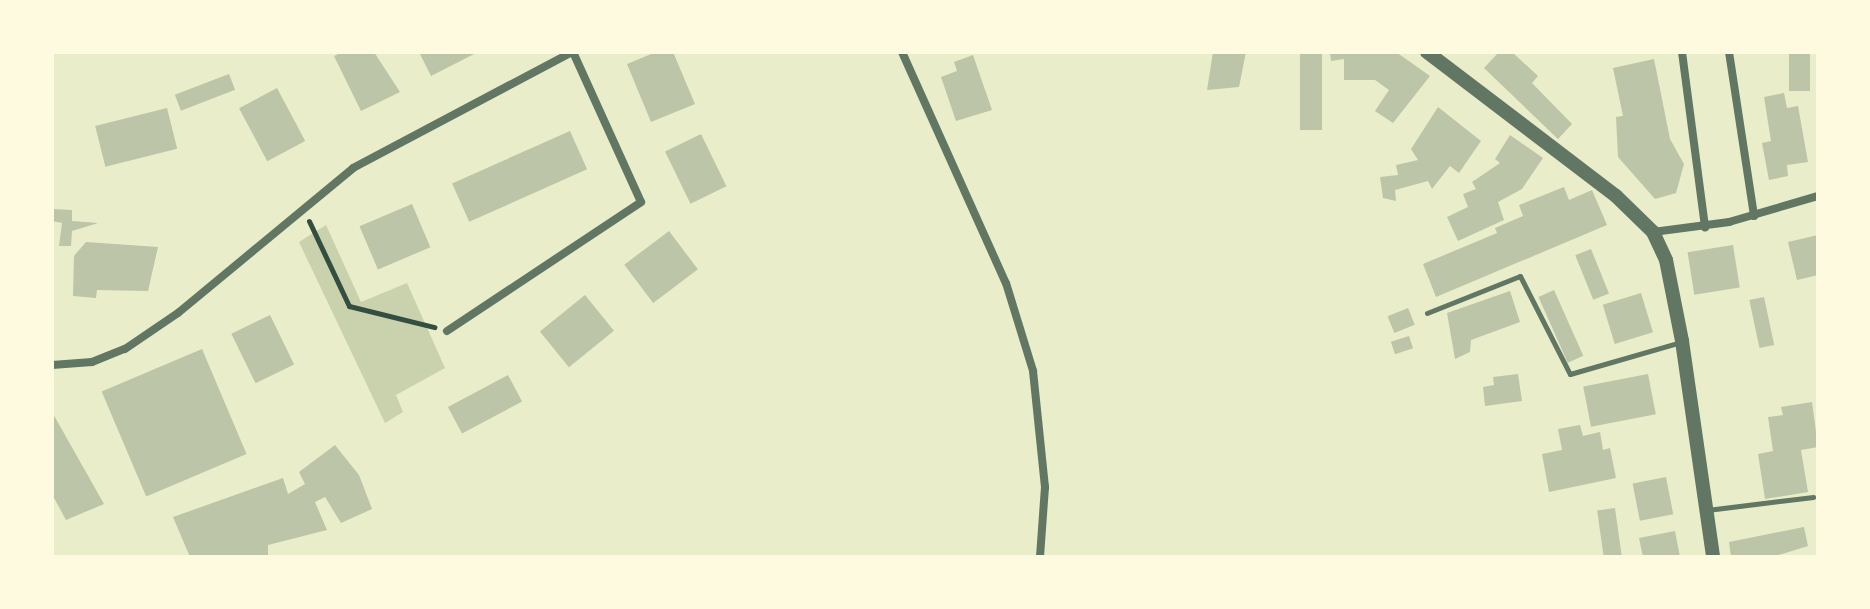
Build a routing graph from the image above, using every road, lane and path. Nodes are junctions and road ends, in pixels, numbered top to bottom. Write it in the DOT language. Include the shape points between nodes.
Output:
graph roads {
  1 [pos="573,52"];
  2 [pos="902,52"];
  3 [pos="1427,52"];
  4 [pos="1682,52"];
  5 [pos="1729,52"];
  6 [pos="1818,196"];
  7 [pos="302,207"];
  8 [pos="1754,216"];
  9 [pos="1705,227"];
  10 [pos="1653,232"];
  11 [pos="1427,313"];
  12 [pos="447,331"];
  13 [pos="1682,341"];
  14 [pos="52,365"];
  15 [pos="1813,497"];
  16 [pos="1707,510"];
  17 [pos="1040,557"];
  18 [pos="1713,557"];
  1 -- 7 [label="street" via="353,168"];
  1 -- 12 [label="street" via="641,202"];
  2 -- 17 [label="street" via="1006,283 1033,371 1045,487"];
  3 -- 10 [label="street" via="1616,196"];
  4 -- 9 [label="street"];
  5 -- 8 [label="street"];
  6 -- 8 [label="street"];
  7 -- 12 [label="path" via="349,306"];
  7 -- 14 [label="street" via="149,335 105,358"];
  8 -- 9 [label="street"];
  9 -- 10 [label="street"];
  10 -- 13 [label="street" via="1666,260"];
  11 -- 13 [label="lane" via="1520,276 1570,374"];
  13 -- 16 [label="street"];
  15 -- 16 [label="lane"];
  16 -- 18 [label="street"];
}
